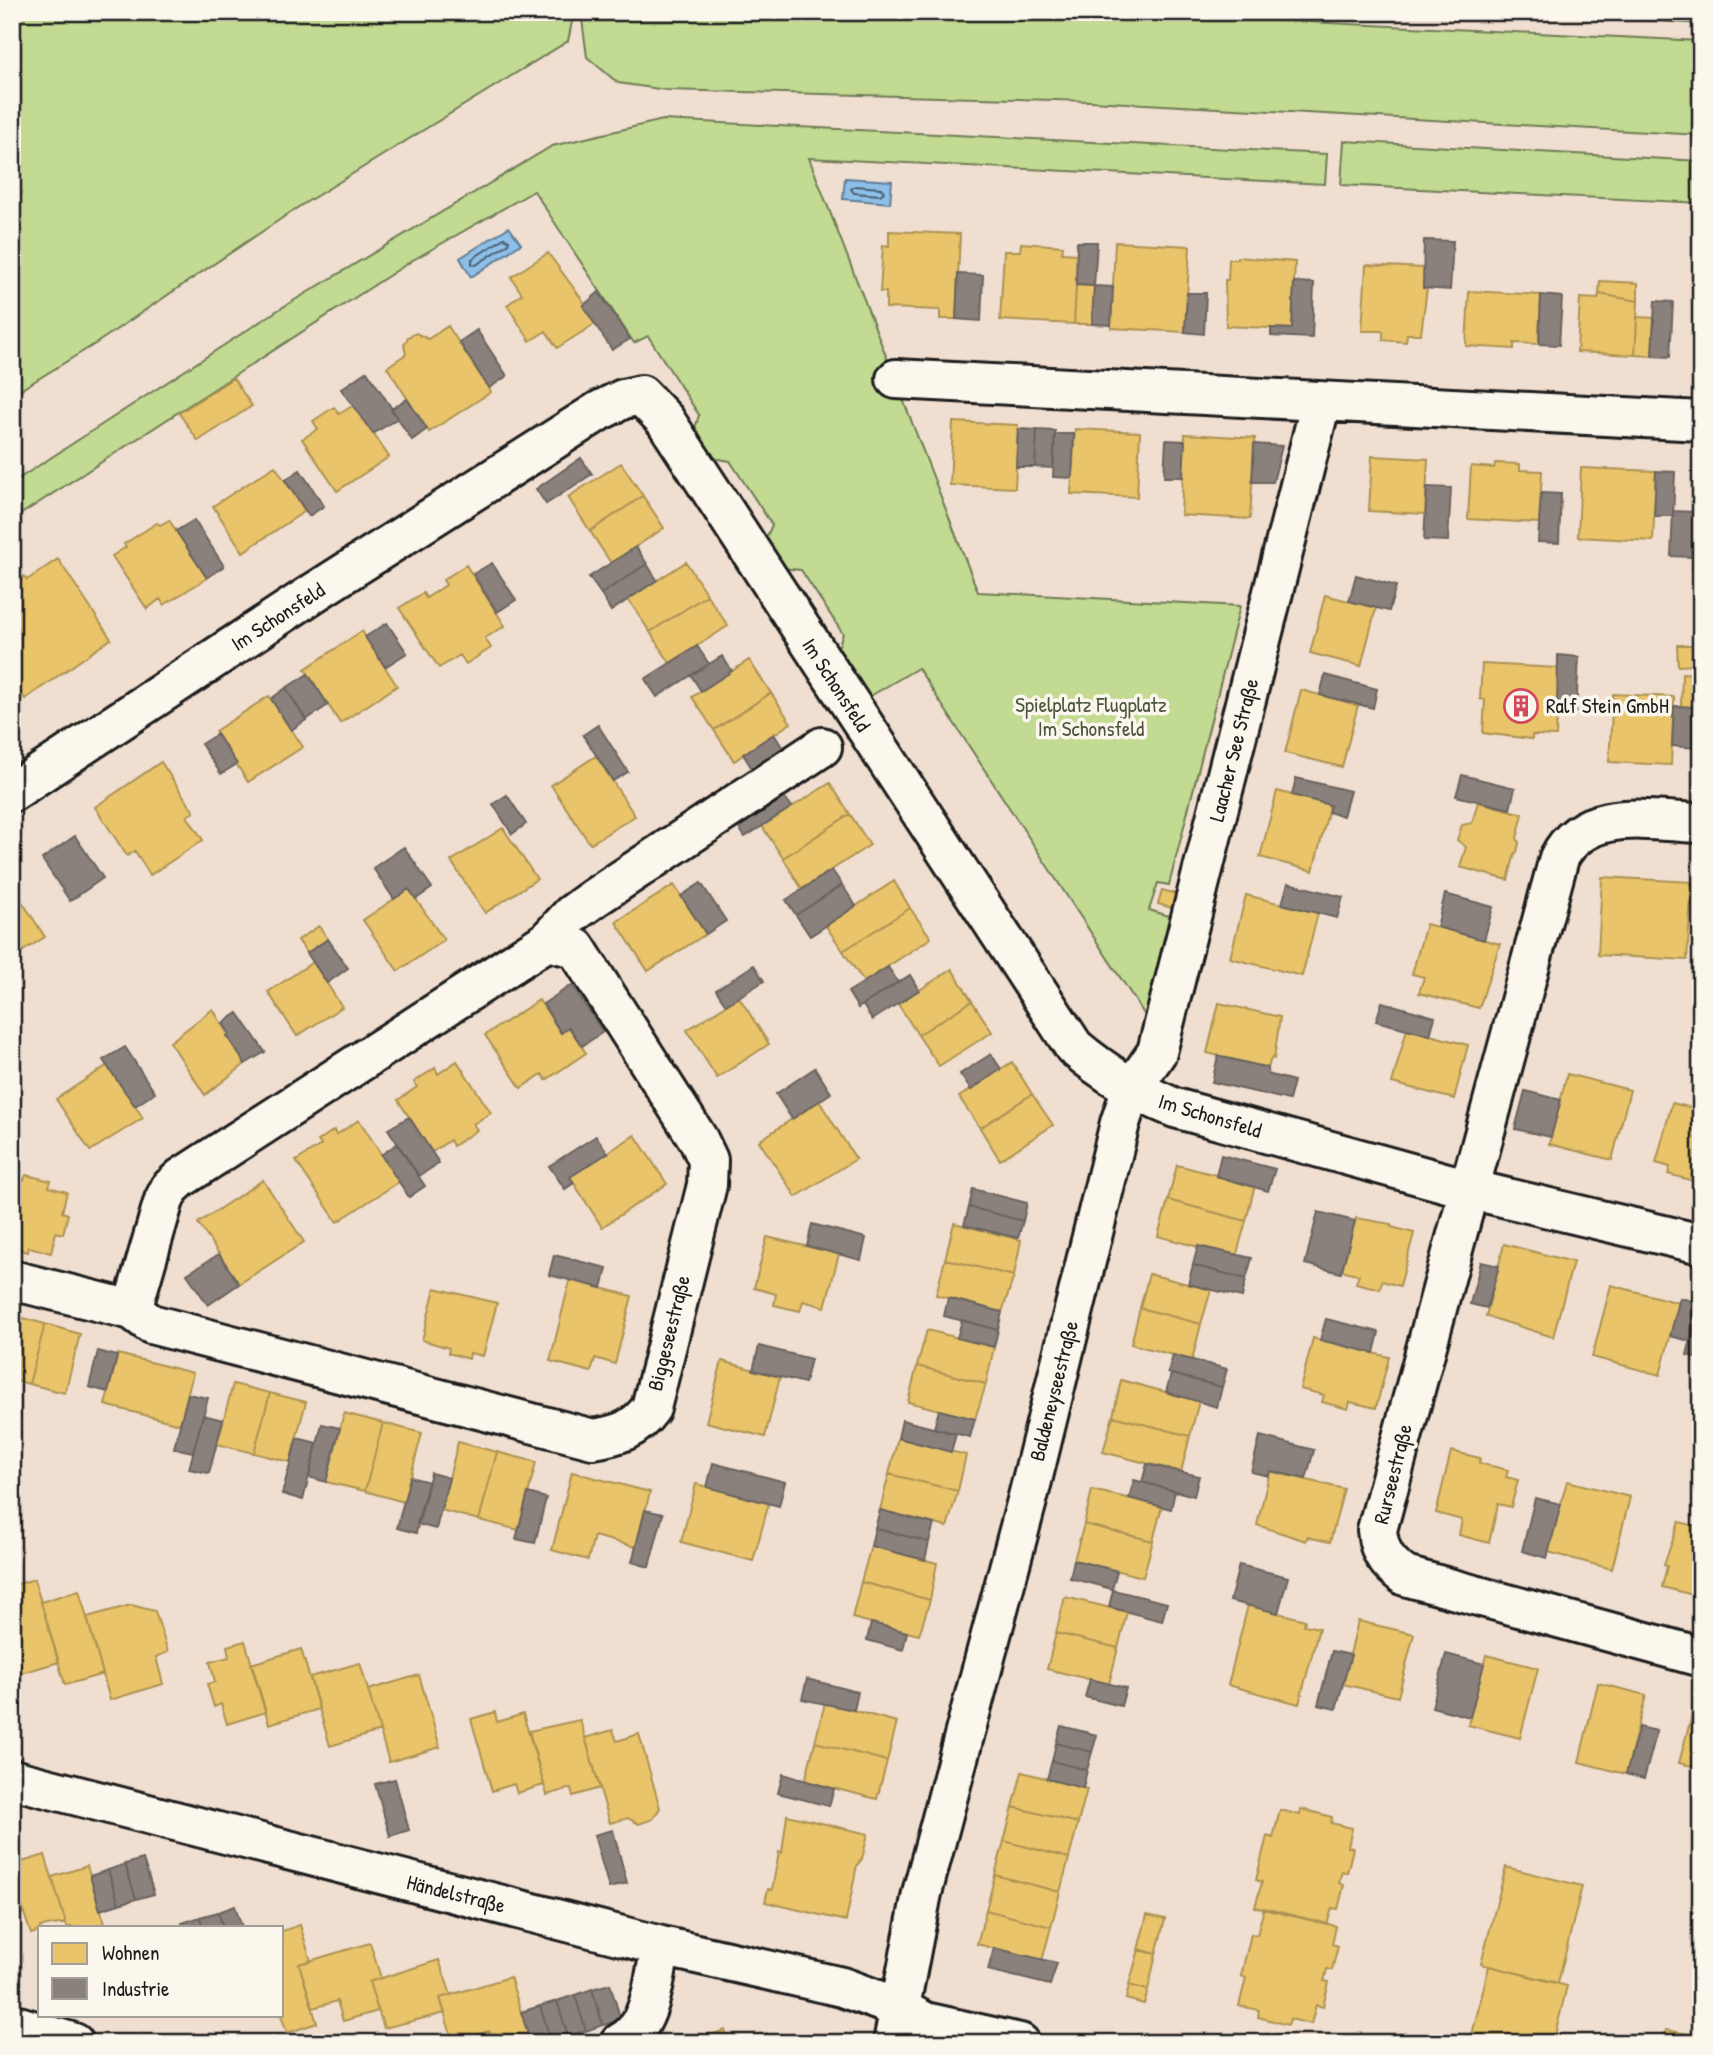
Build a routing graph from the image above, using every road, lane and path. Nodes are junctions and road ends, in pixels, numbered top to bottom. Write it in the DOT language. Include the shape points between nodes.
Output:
graph roads {
  1 [pos="896,379"];
  2 [pos="1321,402"];
  3 [pos="1701,421"];
  4 [pos="822,747"];
  5 [pos="12,792"];
  6 [pos="1701,823"];
  7 [pos="547,941"];
  8 [pos="1131,1090"];
  9 [pos="1469,1189"];
  10 [pos="1701,1244"];
  11 [pos="12,1280"];
  12 [pos="132,1310"];
  13 [pos="1701,1657"];
  14 [pos="12,1779"];
  15 [pos="661,1947"];
  16 [pos="12,2024"];
  17 [pos="896,2025"];
  18 [pos="74,2043"];
  19 [pos="620,2043"];
  20 [pos="1020,2043"];
  1 -- 2 [label="street"];
  2 -- 3 [label="street"];
  2 -- 8 [label="street, Laacher See Straße" via="1157,1052"];
  4 -- 7 [label="street" via="594,898"];
  5 -- 8 [label="street, Im Schonsfeld" via="598,411 640,395 665,420 1074,1047"];
  6 -- 9 [label="street" via="1606,820 1580,830 1565,846"];
  7 -- 12 [label="street" via="170,1188"];
  7 -- 12 [label="street, Biggeseestraße" via="576,948 708,1160 707,1185 651,1408 640,1423 619,1434 593,1439 151,1324"];
  8 -- 9 [label="street, Im Schonsfeld" via="1175,1108"];
  8 -- 17 [label="street, Baldeneyseestraße" via="922,1893"];
  9 -- 10 [label="street, Im Schonsfeld"];
  9 -- 13 [label="street, Rurseestraße" via="1377,1530 1379,1547 1390,1565 1405,1576"];
  11 -- 12 [label="street, Biggeseestraße"];
  14 -- 15 [label="street, Händelstraße"];
  15 -- 17 [label="street, Händelstraße" via="842,1987"];
  15 -- 19 [label="street" via="645,2014"];
  16 -- 18 [label="street"];
  17 -- 20 [label="street, Händelstraße" via="925,2022"];
}
